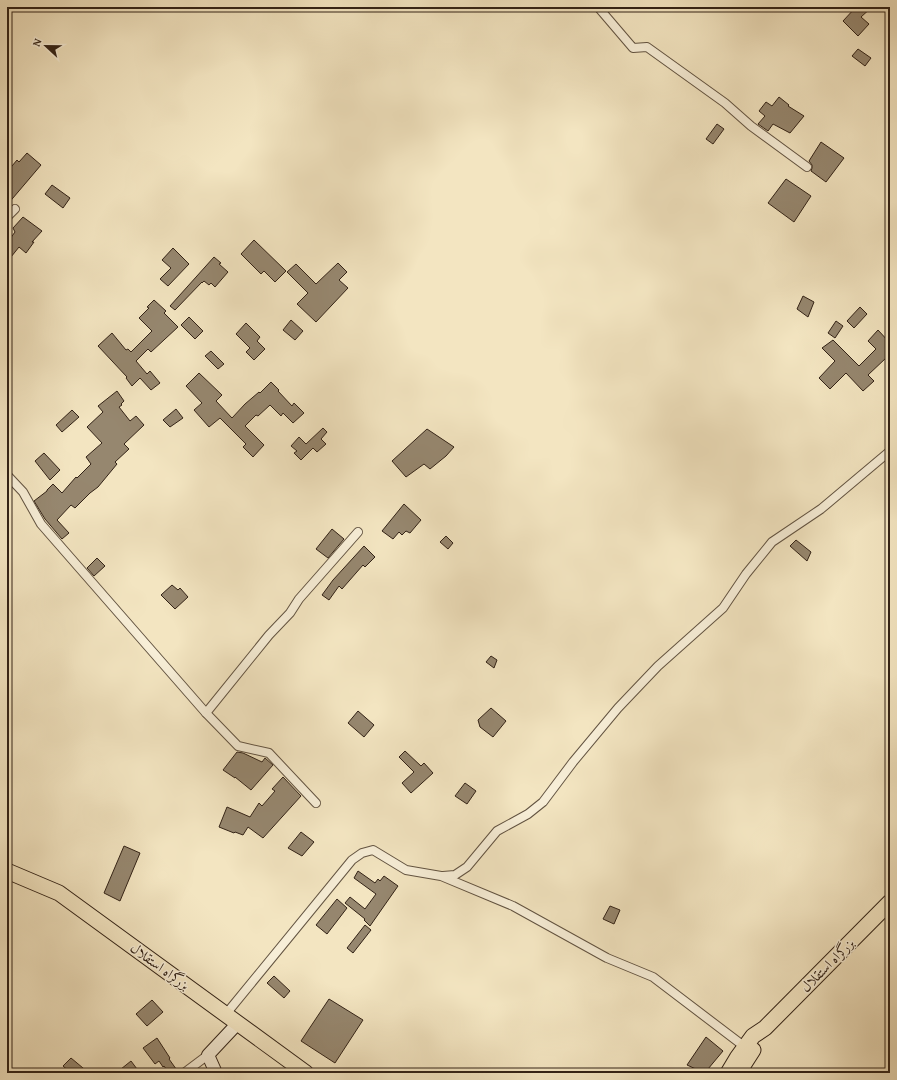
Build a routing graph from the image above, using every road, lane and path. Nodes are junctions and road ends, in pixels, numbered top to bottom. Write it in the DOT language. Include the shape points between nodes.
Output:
graph roads {
  1 [pos="598,7"];
  2 [pos="807,167"];
  3 [pos="15,209"];
  4 [pos="7,217"];
  5 [pos="890,451"];
  6 [pos="7,476"];
  7 [pos="358,532"];
  8 [pos="206,713"];
  9 [pos="316,802"];
  10 [pos="7,871"];
  11 [pos="441,876"];
  12 [pos="890,902"];
  13 [pos="232,1019"];
  14 [pos="765,1028"];
  15 [pos="745,1047"];
  16 [pos="208,1055"];
  17 [pos="184,1073"];
  18 [pos="216,1073"];
  19 [pos="306,1073"];
  20 [pos="728,1073"];
  21 [pos="741,1073"];
  1 -- 2 [label="street" via="633,48 647,47"];
  3 -- 4 [label="street"];
  5 -- 11 [label="street" via="820,509 772,542 723,608 658,666 618,708 543,802 528,814 497,831 467,867 455,875"];
  6 -- 8 [label="street" via="23,492 41,524"];
  7 -- 8 [label="street" via="299,599 290,613 268,635"];
  8 -- 9 [label="street" via="238,746 269,754"];
  10 -- 13 [label="highway, بزرگراه استقلال" via="59,893"];
  11 -- 13 [label="street" via="406,870 373,850 362,853 352,860"];
  11 -- 15 [label="street" via="513,906 607,958 653,977"];
  12 -- 14 [label="highway, بزرگراه استقلال"];
  13 -- 16 [label="street"];
  13 -- 19 [label="highway, بزرگراه استقلال"];
  14 -- 15 [label="highway, بزرگراه استقلال" via="753,1036"];
  14 -- 21 [label="highway, بزرگراه استقلال"];
  15 -- 20 [label="highway, بزرگراه استقلال"];
  16 -- 17 [label="street"];
  16 -- 18 [label="street"];
}
